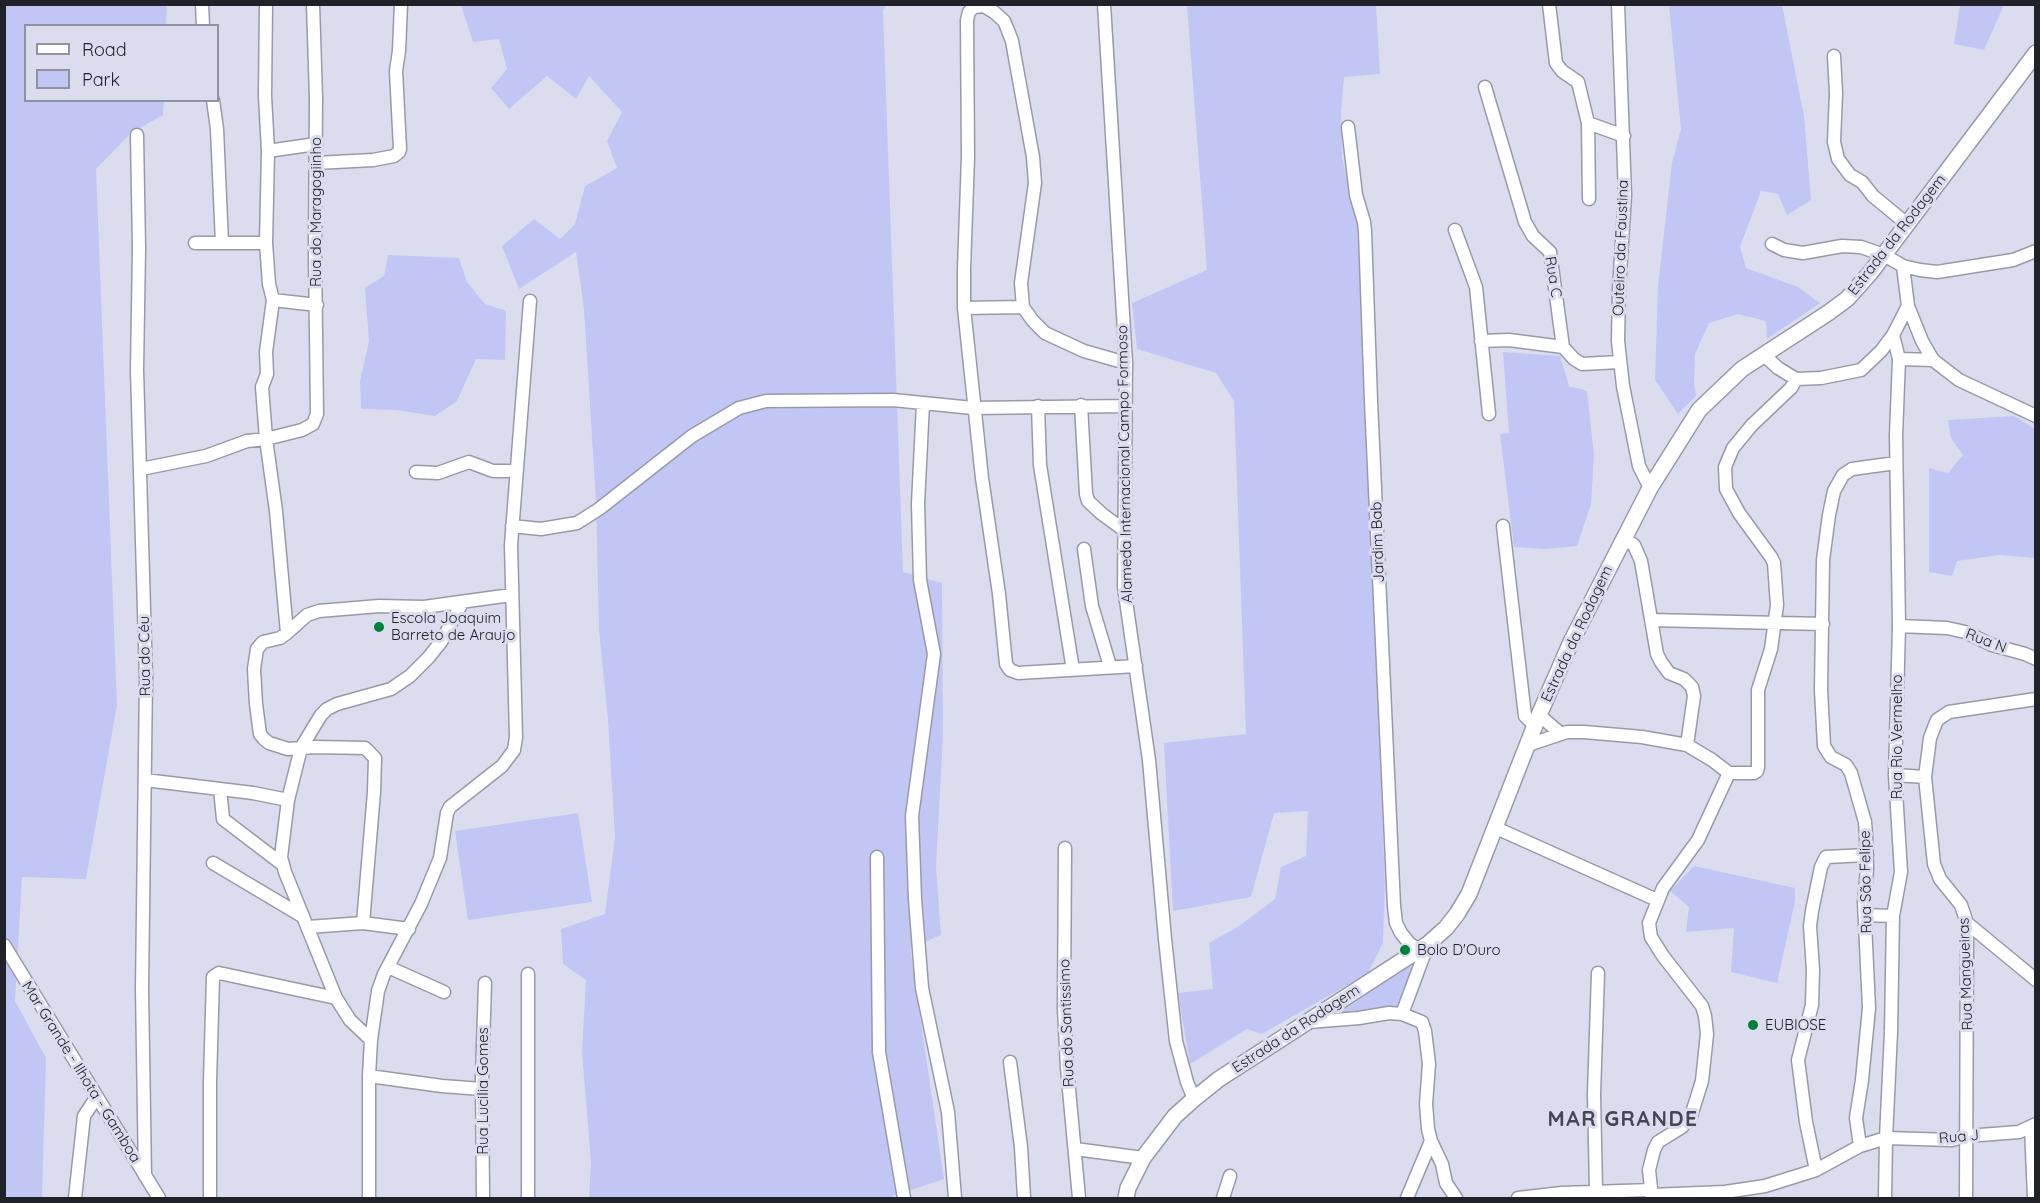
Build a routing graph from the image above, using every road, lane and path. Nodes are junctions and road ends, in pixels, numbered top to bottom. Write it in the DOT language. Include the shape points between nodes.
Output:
graph roads {
  1 [pos="202,4"];
  2 [pos="266,4"];
  3 [pos="313,4"];
  4 [pos="401,4"];
  5 [pos="1104,4"];
  6 [pos="1550,4"];
  7 [pos="1618,4"];
  8 [pos="203,24"];
  9 [pos="2036,53"];
  10 [pos="1834,56"];
  11 [pos="1485,87"];
  12 [pos="213,102"];
  13 [pos="1588,123"];
  14 [pos="1348,127"];
  15 [pos="137,135"];
  16 [pos="1624,136"];
  17 [pos="316,144"];
  18 [pos="268,151"];
  19 [pos="316,163"];
  20 [pos="1589,199"];
  21 [pos="1907,224"];
  22 [pos="1455,230"];
  23 [pos="195,243"];
  24 [pos="222,243"];
  25 [pos="266,243"];
  26 [pos="1773,244"];
  27 [pos="2036,251"];
  28 [pos="1884,255"];
  29 [pos="1903,266"];
  30 [pos="273,300"];
  31 [pos="530,301"];
  32 [pos="316,305"];
  33 [pos="1908,306"];
  34 [pos="1023,307"];
  35 [pos="964,308"];
  36 [pos="1893,335"];
  37 [pos="1481,341"];
  38 [pos="1563,347"];
  39 [pos="1764,355"];
  40 [pos="1899,359"];
  41 [pos="1932,360"];
  42 [pos="1619,362"];
  43 [pos="1126,363"];
  44 [pos="1796,379"];
  45 [pos="923,403"];
  46 [pos="1081,405"];
  47 [pos="1038,406"];
  48 [pos="1125,406"];
  49 [pos="974,408"];
  50 [pos="1489,414"];
  51 [pos="2036,416"];
  52 [pos="266,439"];
  53 [pos="1896,463"];
  54 [pos="141,469"];
  55 [pos="516,471"];
  56 [pos="416,472"];
  57 [pos="1650,488"];
  58 [pos="512,526"];
  59 [pos="1503,526"];
  60 [pos="1124,530"];
  61 [pos="1623,538"];
  62 [pos="1084,549"];
  63 [pos="512,595"];
  64 [pos="462,603"];
  65 [pos="1651,620"];
  66 [pos="1775,622"];
  67 [pos="1822,624"];
  68 [pos="1899,626"];
  69 [pos="287,633"];
  70 [pos="2036,659"];
  71 [pos="1110,666"];
  72 [pos="1136,666"];
  73 [pos="1073,670"];
  74 [pos="2036,699"];
  75 [pos="1537,721"];
  76 [pos="1560,733"];
  77 [pos="1528,745"];
  78 [pos="1687,745"];
  79 [pos="301,748"];
  80 [pos="1729,773"];
  81 [pos="1895,775"];
  82 [pos="1925,777"];
  83 [pos="145,780"];
  84 [pos="220,789"];
  85 [pos="288,800"];
  86 [pos="1496,828"];
  87 [pos="1065,848"];
  88 [pos="1867,855"];
  89 [pos="877,857"];
  90 [pos="213,863"];
  91 [pos="282,864"];
  92 [pos="1657,900"];
  93 [pos="1865,915"];
  94 [pos="1893,916"];
  95 [pos="305,921"];
  96 [pos="363,923"];
  97 [pos="1967,923"];
  98 [pos="409,929"];
  99 [pos="4,945"];
  100 [pos="1423,947"];
  101 [pos="388,967"];
  102 [pos="1598,973"];
  103 [pos="528,974"];
  104 [pos="2036,980"];
  105 [pos="485,983"];
  106 [pos="444,992"];
  107 [pos="336,998"];
  108 [pos="1402,1014"];
  109 [pos="1305,1023"];
  110 [pos="371,1040"];
  111 [pos="1010,1062"];
  112 [pos="369,1076"];
  113 [pos="482,1089"];
  114 [pos="96,1098"];
  115 [pos="1194,1099"];
  116 [pos="2033,1126"];
  117 [pos="1966,1136"];
  118 [pos="1886,1138"];
  119 [pos="1431,1141"];
  120 [pos="1860,1146"];
  121 [pos="1075,1149"];
  122 [pos="1143,1158"];
  123 [pos="1816,1170"];
  124 [pos="145,1176"];
  125 [pos="1230,1176"];
  126 [pos="1596,1191"];
  127 [pos="1765,1192"];
  128 [pos="1651,1194"];
  129 [pos="1709,1196"];
  130 [pos="75,1198"];
  131 [pos="159,1198"];
  132 [pos="210,1198"];
  133 [pos="369,1198"];
  134 [pos="483,1198"];
  135 [pos="528,1198"];
  136 [pos="904,1198"];
  137 [pos="955,1198"];
  138 [pos="1024,1198"];
  139 [pos="1079,1198"];
  140 [pos="1126,1198"];
  141 [pos="1223,1198"];
  142 [pos="1407,1198"];
  143 [pos="1456,1198"];
  144 [pos="1518,1198"];
  145 [pos="1885,1198"];
  146 [pos="1966,1198"];
  147 [pos="2034,1198"];
  1 -- 8 [label="street"];
  2 -- 18 [label="street"];
  3 -- 17 [label="street, Rua do Maragogiinho"];
  4 -- 19 [label="street" via="396,71 399,152 373,160"];
  5 -- 43 [label="street, Alameda Internacional Campo Formoso"];
  6 -- 13 [label="street" via="1556,63 1578,82"];
  7 -- 16 [label="street, Outeiro da Faustina"];
  9 -- 21 [label="main road, Estrada da Rodagem"];
  10 -- 21 [label="street" via="1834,142 1838,159 1850,175 1863,182 1873,196"];
  11 -- 38 [label="street, Rua C" via="1526,222 1533,236 1550,252"];
  12 -- 24 [label="street"];
  13 -- 16 [label="street"];
  13 -- 20 [label="street"];
  14 -- 100 [label="street, Jardim Bab" via="1356,195 1365,231 1394,906 1401,933 1409,943"];
  15 -- 54 [label="street, Rua do Céu"];
  16 -- 42 [label="street, Outeiro da Faustina"];
  17 -- 18 [label="street"];
  17 -- 19 [label="street, Rua do Maragogiinho"];
  18 -- 25 [label="street"];
  19 -- 32 [label="street, Rua do Maragogiinho"];
  21 -- 28 [label="main road, Estrada da Rodagem"];
  22 -- 37 [label="street" via="1476,286"];
  23 -- 24 [label="street"];
  24 -- 25 [label="street"];
  25 -- 30 [label="street"];
  26 -- 28 [label="street" via="1803,253 1842,246 1862,247"];
  27 -- 29 [label="street" via="2013,260 1953,270"];
  28 -- 29 [label="street"];
  28 -- 39 [label="main road, Estrada da Rodagem" via="1839,306"];
  29 -- 33 [label="street"];
  30 -- 32 [label="street"];
  30 -- 52 [label="street" via="267,374 262,387"];
  31 -- 55 [label="street"];
  32 -- 52 [label="street, Rua do Maragogiinho" via="315,420 295,433"];
  33 -- 36 [label="street"];
  33 -- 41 [label="street"];
  34 -- 35 [label="street"];
  34 -- 35 [label="street" via="1021,283 1035,183 1033,157 1012,41 1004,21 984,6 969,12 967,20"];
  34 -- 43 [label="street" via="1046,333 1076,348"];
  35 -- 49 [label="street"];
  36 -- 40 [label="street, Rua Rio Vermelho"];
  36 -- 44 [label="street" via="1861,370"];
  37 -- 38 [label="street" via="1509,340"];
  37 -- 50 [label="street"];
  38 -- 42 [label="street" via="1582,364"];
  39 -- 44 [label="street"];
  39 -- 57 [label="main road, Estrada da Rodagem" via="1742,369 1704,404"];
  40 -- 41 [label="street"];
  40 -- 53 [label="street, Rua Rio Vermelho"];
  41 -- 51 [label="street" via="1959,380"];
  42 -- 57 [label="street, Outeiro da Faustina" via="1639,466"];
  43 -- 48 [label="street, Alameda Internacional Campo Formoso"];
  44 -- 66 [label="street" via="1733,448 1725,467 1726,489 1774,563"];
  45 -- 49 [label="street"];
  45 -- 58 [label="street" via="782,400 752,404 692,436 577,523 541,529"];
  45 -- 137 [label="street" via="918,504 921,580 934,654 912,816 915,899 922,988 948,1112"];
  46 -- 47 [label="street"];
  46 -- 48 [label="street"];
  46 -- 60 [label="street" via="1088,501"];
  47 -- 49 [label="street"];
  47 -- 73 [label="street" via="1042,483"];
  48 -- 60 [label="street, Alameda Internacional Campo Formoso"];
  49 -- 73 [label="street" via="1006,664 1018,673"];
  52 -- 54 [label="street"];
  52 -- 69 [label="street"];
  53 -- 67 [label="street, Rua São Felipe" via="1845,471 1839,480 1828,515"];
  53 -- 68 [label="street, Rua Rio Vermelho"];
  54 -- 83 [label="street, Rua do Céu"];
  55 -- 56 [label="street" via="493,471 469,462 438,473"];
  55 -- 58 [label="street"];
  57 -- 61 [label="main road, Estrada da Rodagem"];
  58 -- 63 [label="street"];
  59 -- 75 [label="street" via="1525,716"];
  60 -- 72 [label="street, Alameda Internacional Campo Formoso" via="1124,587"];
  61 -- 65 [label="street" via="1634,545 1641,561"];
  61 -- 75 [label="main road, Estrada da Rodagem"];
  62 -- 71 [label="street" via="1092,606"];
  63 -- 64 [label="street"];
  63 -- 98 [label="street" via="514,750 502,766 450,807 440,858"];
  64 -- 69 [label="street" via="319,611 307,615"];
  64 -- 79 [label="street" via="441,642 410,676 391,689 327,709"];
  65 -- 66 [label="street"];
  65 -- 78 [label="street" via="1665,669 1692,687"];
  66 -- 67 [label="street"];
  66 -- 80 [label="street" via="1758,690 1757,771"];
  67 -- 88 [label="street, Rua São Felipe" via="1824,746 1851,773 1865,822"];
  68 -- 70 [label="street, Rua N" via="1965,632"];
  68 -- 81 [label="street, Rua Rio Vermelho"];
  69 -- 79 [label="street" via="263,642 255,654 256,704 260,734 269,743"];
  71 -- 72 [label="street"];
  71 -- 73 [label="street"];
  72 -- 115 [label="street, Alameda Internacional Campo Formoso" via="1153,794 1176,1041"];
  74 -- 82 [label="street, Rua Mangueiras" via="1963,709 1937,720 1930,738"];
  75 -- 76 [label="street"];
  75 -- 77 [label="main road, Estrada da Rodagem"];
  76 -- 77 [label="street"];
  76 -- 78 [label="street" via="1615,734"];
  77 -- 86 [label="main road, Estrada da Rodagem"];
  78 -- 80 [label="street"];
  79 -- 85 [label="street"];
  79 -- 96 [label="street" via="365,748 375,758"];
  80 -- 92 [label="street" via="1698,840"];
  81 -- 82 [label="street"];
  81 -- 94 [label="street, Rua Rio Vermelho" via="1901,864"];
  82 -- 97 [label="street, Rua Mangueiras" via="1934,864 1940,879 1961,905"];
  83 -- 84 [label="street"];
  83 -- 124 [label="street, Rua do Céu"];
  84 -- 85 [label="street"];
  84 -- 91 [label="street" via="223,819"];
  85 -- 91 [label="street"];
  86 -- 92 [label="street"];
  86 -- 100 [label="main road, Estrada da Rodagem" via="1469,894 1446,928"];
  87 -- 121 [label="street, Rua do Santissimo" via="1064,1008"];
  88 -- 93 [label="street, Rua São Felipe"];
  88 -- 123 [label="street" via="1826,857 1812,911 1812,1005 1798,1060"];
  89 -- 136 [label="street" via="879,1052"];
  90 -- 95 [label="street"];
  91 -- 95 [label="street"];
  92 -- 128 [label="street" via="1649,923 1651,937 1702,1006 1707,1034 1697,1102 1687,1122 1658,1142 1649,1170"];
  93 -- 94 [label="street"];
  93 -- 120 [label="street, Rua São Felipe" via="1869,1008 1856,1118"];
  94 -- 118 [label="street, Rua Rio Vermelho"];
  95 -- 96 [label="street"];
  95 -- 107 [label="street"];
  96 -- 98 [label="street"];
  97 -- 104 [label="street"];
  97 -- 117 [label="street, Rua Mangueiras"];
  98 -- 101 [label="street"];
  99 -- 114 [label="street, Mar Grande - Ilhota - Gamboa"];
  100 -- 108 [label="street"];
  100 -- 109 [label="main road, Estrada da Rodagem"];
  101 -- 106 [label="street"];
  101 -- 110 [label="street" via="378,991"];
  102 -- 126 [label="street"];
  103 -- 135 [label="street"];
  105 -- 113 [label="street, Rua Lucilia Gomes"];
  107 -- 110 [label="street" via="350,1020"];
  107 -- 132 [label="street" via="215,974"];
  108 -- 109 [label="street"];
  108 -- 119 [label="street" via="1422,1022 1425,1031 1429,1072 1425,1104"];
  109 -- 115 [label="main road, Estrada da Rodagem"];
  110 -- 112 [label="street"];
  111 -- 138 [label="street"];
  112 -- 113 [label="street"];
  112 -- 133 [label="street"];
  113 -- 134 [label="street, Rua Lucilia Gomes"];
  114 -- 124 [label="street, Mar Grande - Ilhota - Gamboa"];
  114 -- 130 [label="street" via="86,1109 82,1122"];
  115 -- 122 [label="main road, Estrada da Rodagem" via="1175,1116"];
  116 -- 117 [label="street, Rua J" via="2019,1132"];
  116 -- 147 [label="street, Rua J"];
  117 -- 118 [label="street, Rua J" via="1952,1140"];
  117 -- 146 [label="street, Rua Mangueiras"];
  118 -- 120 [label="street, Rua J"];
  118 -- 145 [label="street, Rua Rio Vermelho"];
  119 -- 142 [label="street"];
  119 -- 143 [label="street" via="1446,1183"];
  120 -- 123 [label="street, Rua J"];
  121 -- 122 [label="street"];
  121 -- 139 [label="street, Rua do Santissimo"];
  122 -- 140 [label="main road, Estrada da Rodagem"];
  123 -- 127 [label="street, Rua J"];
  124 -- 131 [label="street, Mar Grande - Ilhota - Gamboa"];
  125 -- 141 [label="street"];
  126 -- 128 [label="street, Rua J"];
  126 -- 144 [label="street, Rua J"];
  127 -- 129 [label="street, Rua J"];
  128 -- 129 [label="street, Rua J"];
}
